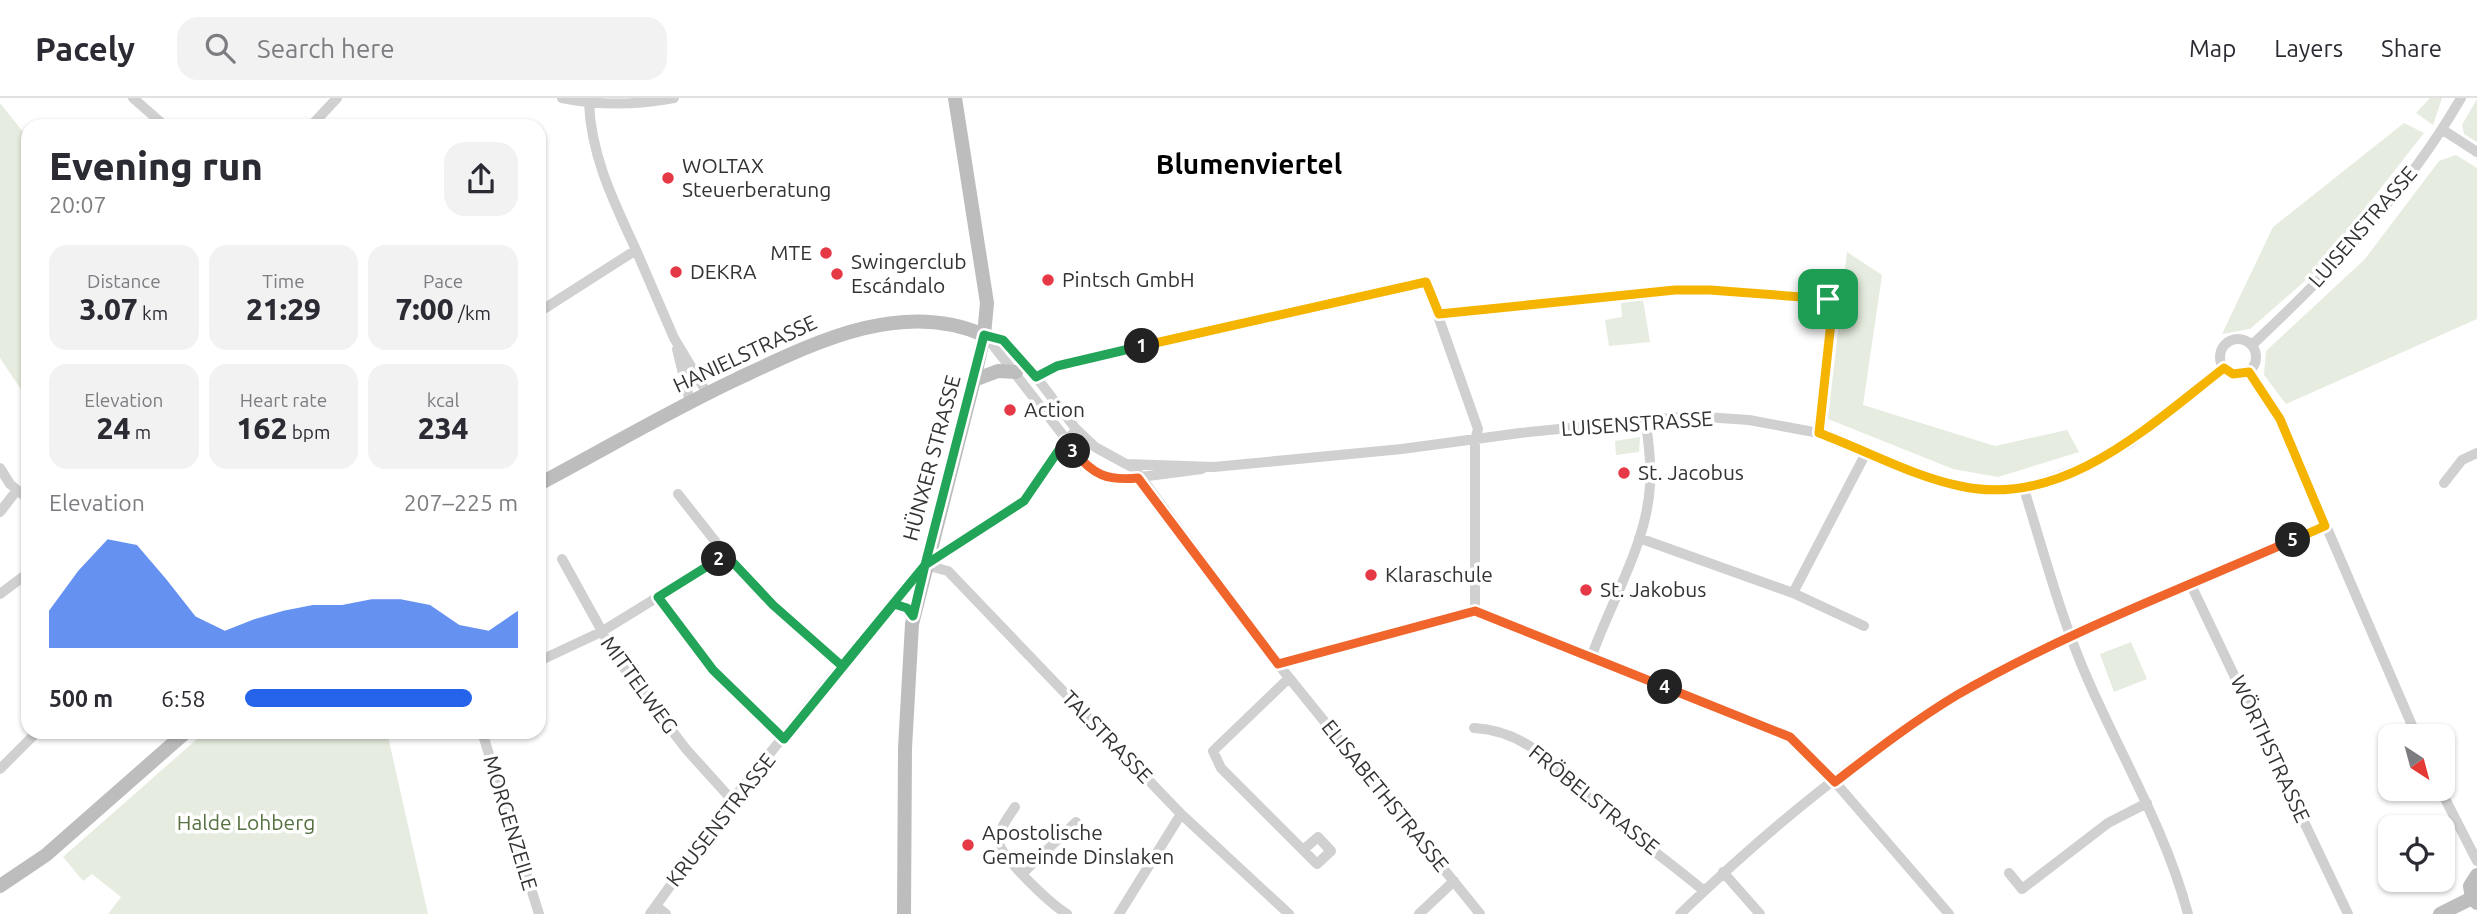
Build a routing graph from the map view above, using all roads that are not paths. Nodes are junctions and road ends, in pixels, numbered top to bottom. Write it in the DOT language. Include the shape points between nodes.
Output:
graph roads {
  1 [pos="133,98"];
  2 [pos="337,98"];
  3 [pos="562,98"];
  4 [pos="674,98"];
  5 [pos="955,98"];
  6 [pos="2461,98"];
  7 [pos="589,103"];
  8 [pos="157,119"];
  9 [pos="318,119"];
  10 [pos="2442,130"];
  11 [pos="2477,152"];
  12 [pos="636,250"];
  13 [pos="546,308"];
  14 [pos="1439,314"];
  15 [pos="984,335"];
  16 [pos="674,338"];
  17 [pos="2252,345"];
  18 [pos="2224,368"];
  19 [pos="1016,372"];
  20 [pos="2249,372"];
  21 [pos="1036,377"];
  22 [pos="974,380"];
  23 [pos="707,393"];
  24 [pos="690,402"];
  25 [pos="1647,421"];
  26 [pos="1076,429"];
  27 [pos="1819,433"];
  28 [pos="1475,440"];
  29 [pos="1065,441"];
  30 [pos="1867,451"];
  31 [pos="2477,453"];
  32 [pos="1126,464"];
  33 [pos="1214,467"];
  34 [pos="0,468"];
  35 [pos="1138,478"];
  36 [pos="546,480"];
  37 [pos="2444,483"];
  38 [pos="2024,489"];
  39 [pos="17,490"];
  40 [pos="21,493"];
  41 [pos="678,494"];
  42 [pos="0,512"];
  43 [pos="2325,526"];
  44 [pos="1639,538"];
  45 [pos="951,546"];
  46 [pos="726,555"];
  47 [pos="562,559"];
  48 [pos="925,565"];
  49 [pos="948,571"];
  50 [pos="21,578"];
  51 [pos="2192,585"];
  52 [pos="1793,593"];
  53 [pos="0,594"];
  54 [pos="658,597"];
  55 [pos="894,604"];
  56 [pos="1475,611"];
  57 [pos="913,616"];
  58 [pos="1864,626"];
  59 [pos="601,632"];
  60 [pos="2071,637"];
  61 [pos="546,658"];
  62 [pos="1591,658"];
  63 [pos="1278,664"];
  64 [pos="842,666"];
  65 [pos="1289,678"];
  66 [pos="2411,724"];
  67 [pos="1474,728"];
  68 [pos="30,739"];
  69 [pos="174,739"];
  70 [pos="484,739"];
  71 [pos="784,739"];
  72 [pos="0,769"];
  73 [pos="1835,782"];
  74 [pos="732,800"];
  75 [pos="2447,802"];
  76 [pos="2147,803"];
  77 [pos="1015,807"];
  78 [pos="1181,814"];
  79 [pos="1076,822"];
  80 [pos="1303,850"];
  81 [pos="2477,861"];
  82 [pos="1723,872"];
  83 [pos="1023,873"];
  84 [pos="2009,873"];
  85 [pos="2477,875"];
  86 [pos="1454,881"];
  87 [pos="0,886"];
  88 [pos="1703,891"];
  89 [pos="2475,900"];
  90 [pos="653,910"];
  91 [pos="539,914"];
  92 [pos="666,914"];
  93 [pos="904,914"];
  94 [pos="1067,914"];
  95 [pos="1119,914"];
  96 [pos="1289,914"];
  97 [pos="1419,914"];
  98 [pos="1480,914"];
  99 [pos="1680,914"];
  100 [pos="1760,914"];
  101 [pos="1949,914"];
  102 [pos="2189,914"];
  103 [pos="2348,914"];
  104 [pos="2440,914"];
  1 -- 8 [label="street"];
  2 -- 9 [label="street"];
  3 -- 7 [label="street"];
  4 -- 7 [label="street" via="638,104"];
  5 -- 15 [label="main road, HÜNXER STRASSE" via="987,303"];
  6 -- 10 [label="street, LUISENSTRASSE"];
  7 -- 12 [label="street" via="590,132 601,169"];
  10 -- 11 [label="street"];
  10 -- 17 [label="street, LUISENSTRASSE" via="2351,248"];
  12 -- 13 [label="street"];
  12 -- 16 [label="street"];
  14 -- 21 [label="street" via="1426,282 1057,366"];
  14 -- 27 [label="street" via="1675,290 1828,299 1833,303"];
  14 -- 28 [label="street" via="1478,429"];
  15 -- 19 [label="street, LUISENSTRASSE"];
  15 -- 21 [label="street, LUISENSTRASSE" via="1003,340"];
  15 -- 22 [label="main road, HÜNXER STRASSE"];
  15 -- 23 [label="main road, HANIELSTRASSE" via="934,322 866,327 827,338"];
  16 -- 23 [label="street"];
  16 -- 24 [label="street"];
  17 -- 18 [label="street" via="2235,339 2225,345 2220,357"];
  17 -- 20 [label="street" via="2256,362"];
  18 -- 20 [label="street" via="2233,374"];
  18 -- 38 [label="street, LUISENSTRASSE" via="2130,443"];
  19 -- 22 [label="main road" via="998,371"];
  19 -- 29 [label="street, LUISENSTRASSE"];
  20 -- 43 [label="street" via="2280,419"];
  21 -- 26 [label="street, LUISENSTRASSE"];
  22 -- 48 [label="main road, HÜNXER STRASSE"];
  23 -- 24 [label="main road, HANIELSTRASSE"];
  24 -- 36 [label="main road, HANIELSTRASSE"];
  25 -- 27 [label="street, LUISENSTRASSE" via="1690,416 1749,420"];
  25 -- 28 [label="street, LUISENSTRASSE"];
  25 -- 44 [label="street" via="1650,485"];
  26 -- 29 [label="street"];
  26 -- 32 [label="street, LUISENSTRASSE"];
  27 -- 30 [label="street, LUISENSTRASSE"];
  28 -- 33 [label="street, LUISENSTRASSE"];
  28 -- 56 [label="street"];
  29 -- 35 [label="street, LUISENSTRASSE" via="1091,471 1117,480"];
  29 -- 45 [label="street" via="1024,501"];
  30 -- 38 [label="street, LUISENSTRASSE" via="1960,487"];
  30 -- 52 [label="street"];
  31 -- 37 [label="street" via="2462,460"];
  32 -- 33 [label="street, LUISENSTRASSE"];
  32 -- 35 [label="street, LUISENSTRASSE" via="1135,469"];
  33 -- 35 [label="street, LUISENSTRASSE"];
  34 -- 39 [label="street"];
  35 -- 63 [label="street, ELISABETHSTRASSE"];
  38 -- 60 [label="street"];
  39 -- 40 [label="street"];
  39 -- 42 [label="street"];
  41 -- 46 [label="street"];
  43 -- 51 [label="street"];
  43 -- 66 [label="street"];
  44 -- 52 [label="street"];
  44 -- 62 [label="street"];
  45 -- 48 [label="street"];
  45 -- 49 [label="street"];
  46 -- 54 [label="street"];
  46 -- 64 [label="street" via="773,605"];
  47 -- 59 [label="street, MITTELWEG"];
  48 -- 49 [label="street"];
  48 -- 55 [label="street, KRUSENSTRASSE"];
  48 -- 57 [label="main road, HÜNXER STRASSE"];
  49 -- 78 [label="street, TALSTRASSE"];
  50 -- 53 [label="street"];
  51 -- 60 [label="street"];
  51 -- 103 [label="street, WÖRTHSTRASSE"];
  52 -- 58 [label="street"];
  54 -- 59 [label="street"];
  54 -- 71 [label="street" via="713,670"];
  55 -- 57 [label="main road" via="907,608"];
  55 -- 64 [label="street, KRUSENSTRASSE"];
  56 -- 62 [label="street"];
  56 -- 63 [label="street"];
  57 -- 93 [label="main road, HÜNXER STRASSE" via="905,748"];
  59 -- 61 [label="street"];
  59 -- 74 [label="street, MITTELWEG" via="685,749"];
  60 -- 73 [label="street" via="1954,697 1893,736"];
  60 -- 76 [label="street"];
  62 -- 73 [label="street" via="1790,737"];
  63 -- 65 [label="street, ELISABETHSTRASSE"];
  64 -- 71 [label="street, KRUSENSTRASSE"];
  65 -- 80 [label="street" via="1213,751 1221,768"];
  65 -- 86 [label="street, ELISABETHSTRASSE"];
  67 -- 88 [label="street, FRÖBELSTRASSE" via="1499,729 1541,752 1602,811"];
  68 -- 72 [label="street"];
  69 -- 87 [label="main road" via="46,855"];
  70 -- 91 [label="street, MORGENZEILE"];
  71 -- 74 [label="street, KRUSENSTRASSE"];
  73 -- 82 [label="street"];
  73 -- 101 [label="street"];
  74 -- 90 [label="street, KRUSENSTRASSE"];
  75 -- 81 [label="street"];
  76 -- 84 [label="street" via="2108,823 2022,889"];
  76 -- 102 [label="street"];
  77 -- 83 [label="street" via="999,843"];
  78 -- 95 [label="street"];
  78 -- 96 [label="street, TALSTRASSE"];
  79 -- 83 [label="street"];
  82 -- 88 [label="street"];
  82 -- 100 [label="street"];
  83 -- 94 [label="street"];
  85 -- 89 [label="main road" via="2470,886"];
  86 -- 97 [label="street"];
  86 -- 98 [label="street, ELISABETHSTRASSE"];
  88 -- 99 [label="street"];
  89 -- 104 [label="main road"];
  90 -- 92 [label="street"];
}
